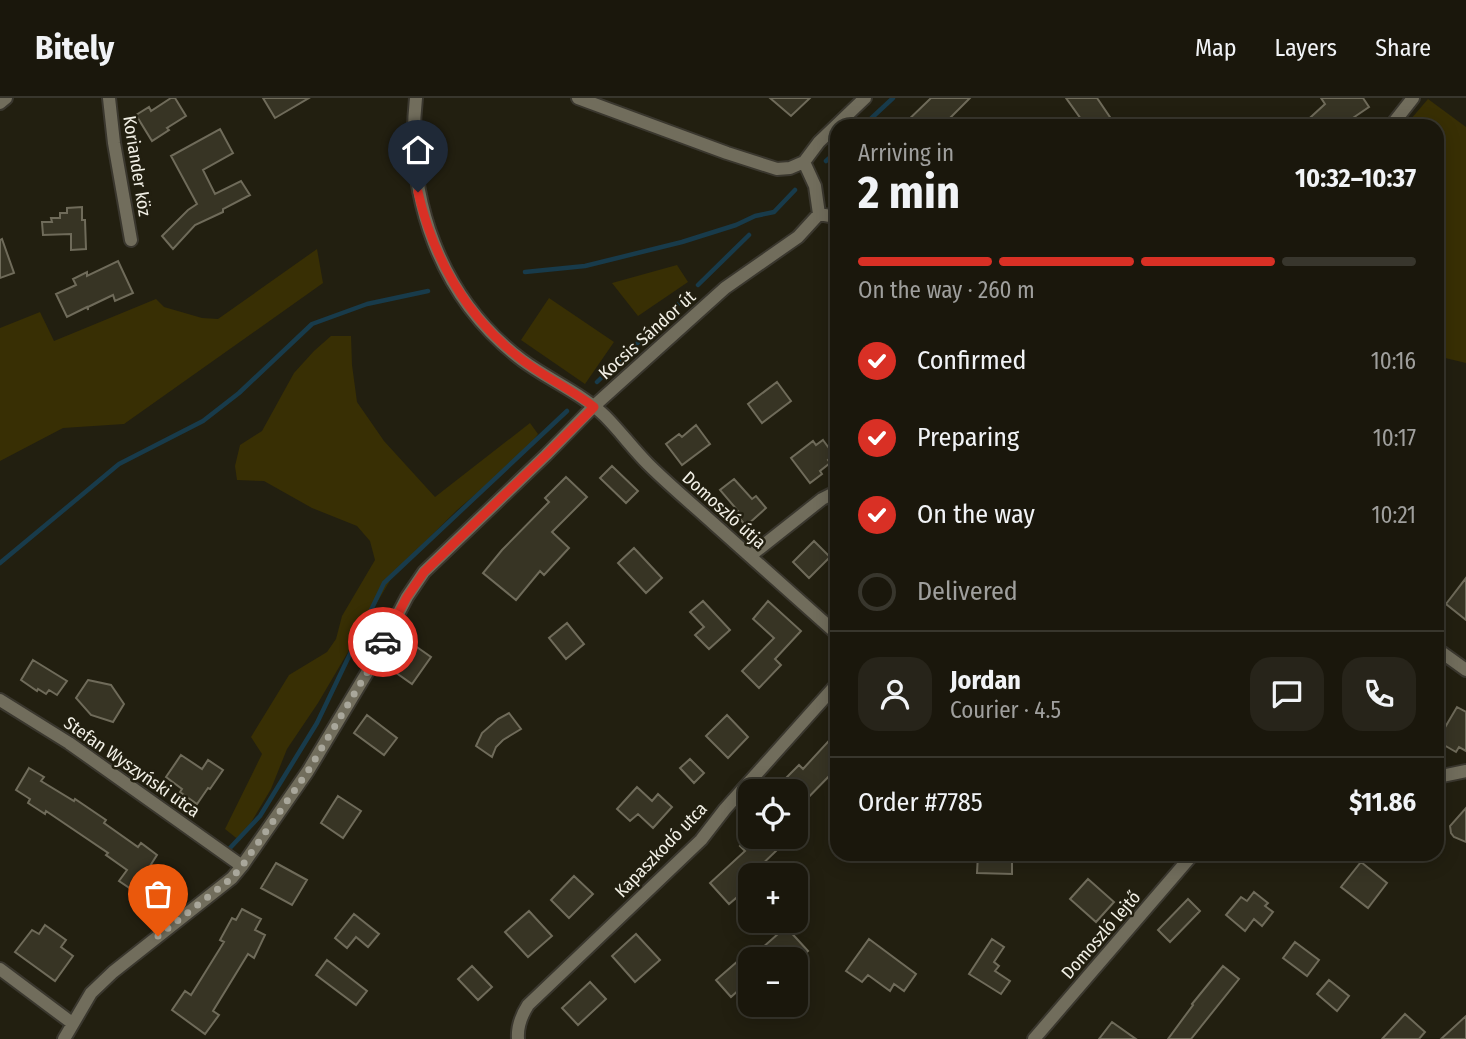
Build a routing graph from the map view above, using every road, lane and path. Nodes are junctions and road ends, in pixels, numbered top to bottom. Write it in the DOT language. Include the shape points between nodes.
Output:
graph roads {
  1 [pos="6,98"];
  2 [pos="109,98"];
  3 [pos="416,98"];
  4 [pos="578,98"];
  5 [pos="865,98"];
  6 [pos="1413,98"];
  7 [pos="0,103"];
  8 [pos="843,119"];
  9 [pos="1396,119"];
  10 [pos="830,131"];
  11 [pos="804,162"];
  12 [pos="819,214"];
  13 [pos="830,216"];
  14 [pos="117,245"];
  15 [pos="594,407"];
  16 [pos="830,495"];
  17 [pos="750,556"];
  18 [pos="830,628"];
  19 [pos="1444,654"];
  20 [pos="1466,670"];
  21 [pos="830,692"];
  22 [pos="0,700"];
  23 [pos="1466,772"];
  24 [pos="1444,777"];
  25 [pos="1187,861"];
  26 [pos="242,866"];
  27 [pos="0,969"];
  28 [pos="72,1023"];
  29 [pos="64,1039"];
  30 [pos="518,1039"];
  31 [pos="1034,1039"];
  1 -- 7 [label="street"];
  2 -- 14 [label="street, Koriander köz" via="135,239"];
  3 -- 15 [label="street, Domoszló útja" via="414,143 421,203 438,254 460,294 486,328 522,360"];
  4 -- 11 [label="street" via="777,169"];
  5 -- 8 [label="street"];
  6 -- 9 [label="street"];
  10 -- 11 [label="street"];
  11 -- 12 [label="street" via="815,186"];
  12 -- 13 [label="street"];
  12 -- 15 [label="street, Kocsis Sándor út" via="798,237 725,288"];
  15 -- 17 [label="street, Domoszló útja" via="646,462"];
  15 -- 26 [label="street, Kocsis Sándor út" via="424,572 308,771"];
  16 -- 17 [label="street"];
  17 -- 18 [label="street, Domoszló útja"];
  19 -- 20 [label="street"];
  21 -- 30 [label="street, Kapaszkodó utca" via="701,840 528,1005"];
  22 -- 26 [label="street, Stefan Wyszyński utca" via="100,764"];
  23 -- 24 [label="street"];
  25 -- 31 [label="street, Domoszló lejtő"];
  26 -- 28 [label="street, Kocsis Sándor út" via="113,972 91,993"];
  27 -- 28 [label="street"];
  28 -- 29 [label="street, Kocsis Sándor út"];
}
